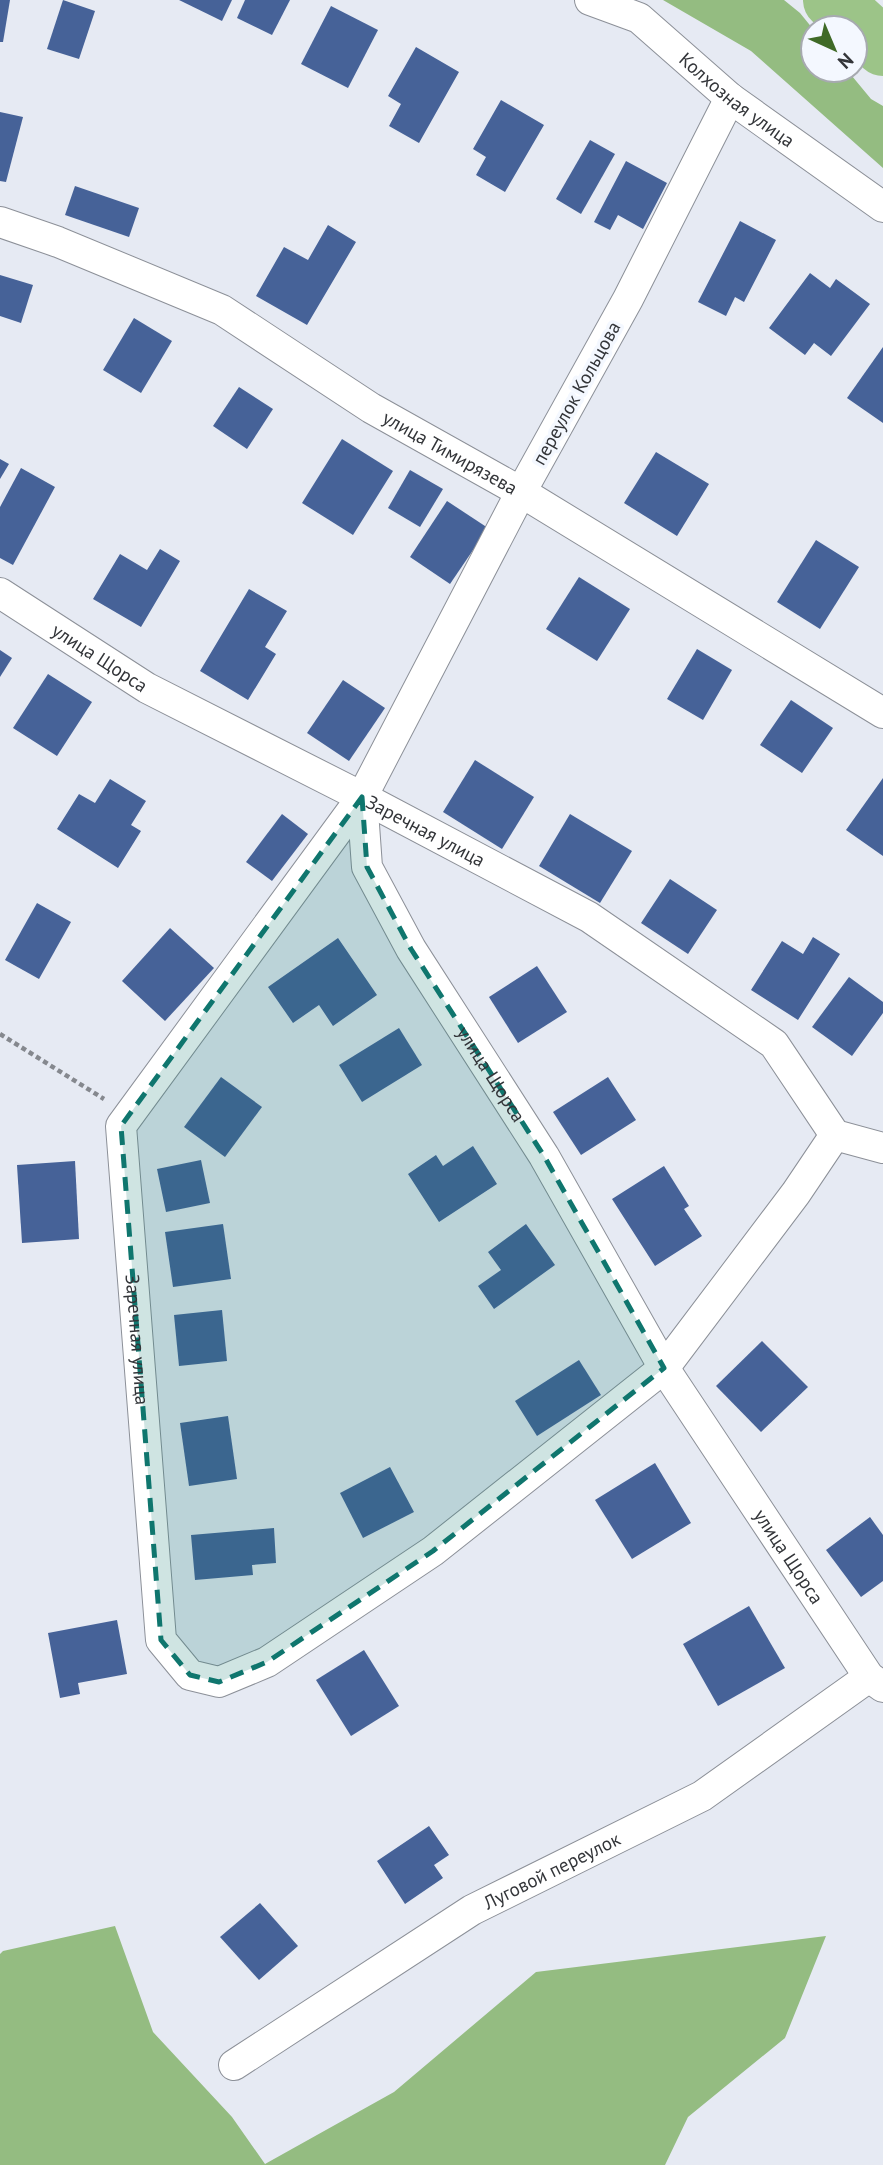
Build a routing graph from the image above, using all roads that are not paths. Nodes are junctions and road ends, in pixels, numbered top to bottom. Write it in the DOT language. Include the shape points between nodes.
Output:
graph roads {
  1 [pos="590,0"];
  2 [pos="730,98"];
  3 [pos="883,207"];
  4 [pos="0,222"];
  5 [pos="521,492"];
  6 [pos="0,593"];
  7 [pos="883,713"];
  8 [pos="362,797"];
  9 [pos="835,1135"];
  10 [pos="883,1148"];
  11 [pos="664,1368"];
  12 [pos="876,1682"];
  13 [pos="234,2065"];
  1 -- 2 [label="street, Колхозная улица" via="639,18"];
  2 -- 3 [label="street, Колхозная улица"];
  2 -- 5 [label="street, переулок Кольцова" via="628,299"];
  4 -- 5 [label="street, улица Тимирязева" via="222,310 371,408"];
  5 -- 7 [label="street, улица Тимирязева"];
  5 -- 8 [label="street, переулок Кольцова"];
  6 -- 8 [label="street, улица Щорса" via="147,688"];
  8 -- 9 [label="street, Заречная улица" via="589,917 774,1044"];
  8 -- 11 [label="street, улица Щорса" via="366,867 411,949 544,1156"];
  8 -- 11 [label="street, Заречная улица" via="121,1126 160,1640 190,1675 219,1682 267,1662 433,1551"];
  9 -- 10 [label="street"];
  9 -- 11 [label="street, Заречная улица"];
  11 -- 12 [label="street, улица Щорса"];
  12 -- 13 [label="street, Луговой переулок" via="702,1796 472,1910"];
}
